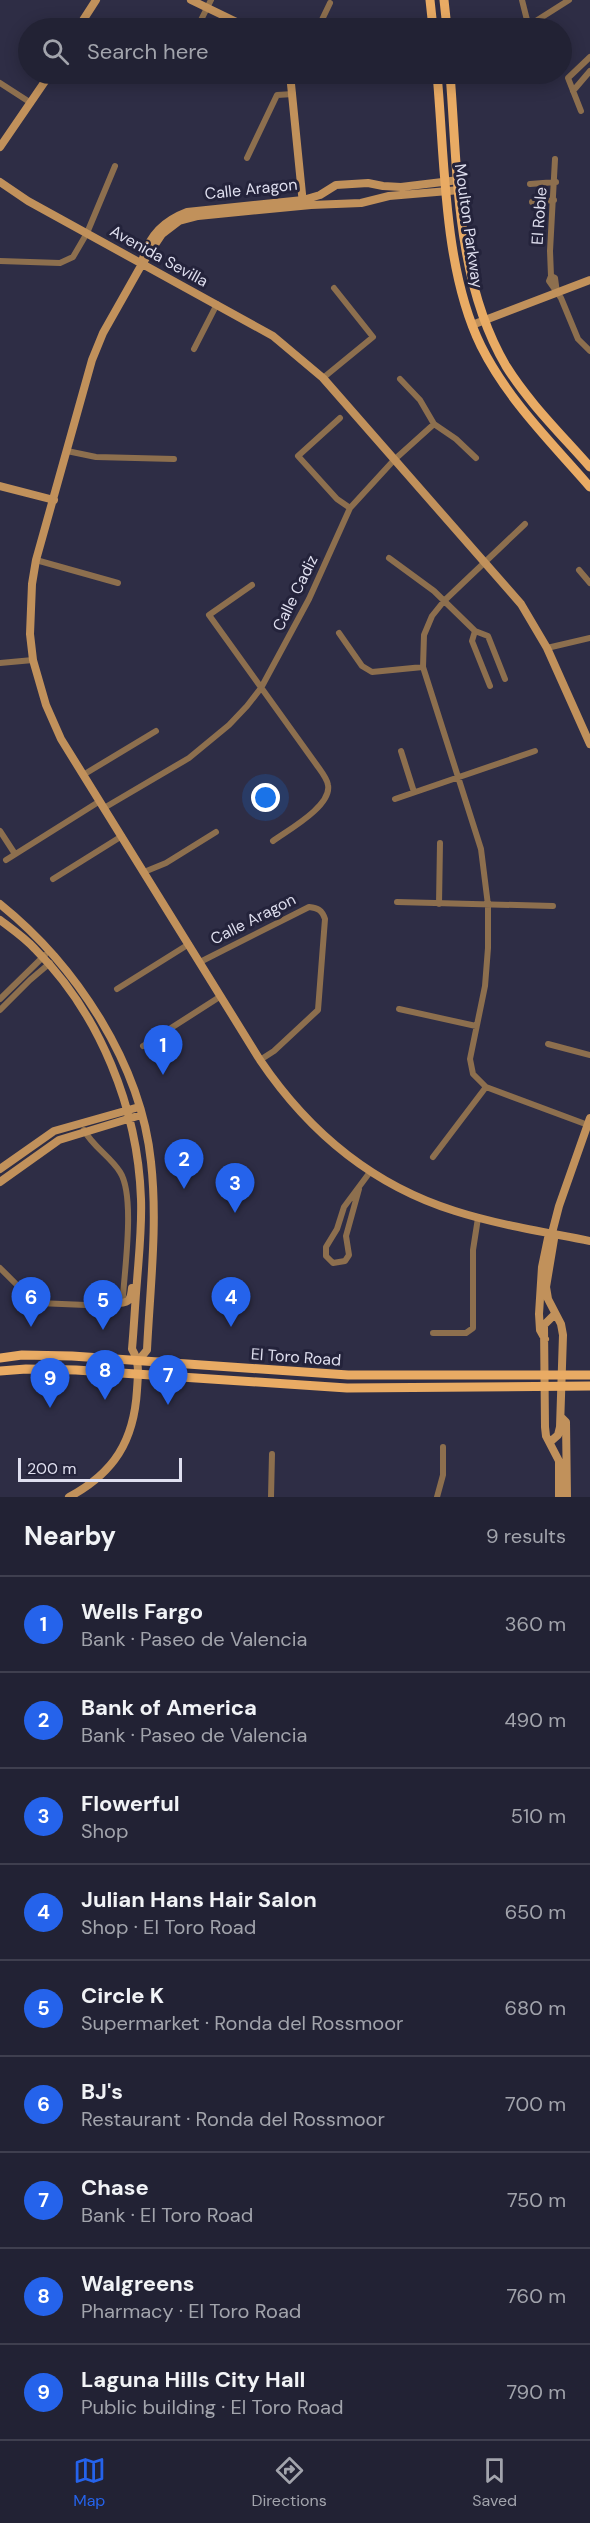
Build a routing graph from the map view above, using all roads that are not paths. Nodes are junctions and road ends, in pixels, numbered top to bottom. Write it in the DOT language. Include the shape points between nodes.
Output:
graph roads {
  1 [pos="96,0"];
  2 [pos="191,0"];
  3 [pos="430,0"];
  4 [pos="444,0"];
  5 [pos="522,0"];
  6 [pos="568,0"];
  7 [pos="330,3"];
  8 [pos="209,4"];
  9 [pos="84,18"];
  10 [pos="202,18"];
  11 [pos="232,18"];
  12 [pos="323,18"];
  13 [pos="432,18"];
  14 [pos="446,18"];
  15 [pos="527,18"];
  16 [pos="542,18"];
  17 [pos="589,60"];
  18 [pos="590,71"];
  19 [pos="572,75"];
  20 [pos="0,83"];
  21 [pos="43,84"];
  22 [pos="292,84"];
  23 [pos="438,84"];
  24 [pos="451,84"];
  25 [pos="570,84"];
  26 [pos="573,91"];
  27 [pos="293,94"];
  28 [pos="31,103"];
  29 [pos="581,111"];
  30 [pos="0,147"];
  31 [pos="247,158"];
  32 [pos="555,159"];
  33 [pos="115,166"];
  34 [pos="0,182"];
  35 [pos="556,182"];
  36 [pos="530,184"];
  37 [pos="460,185"];
  38 [pos="447,186"];
  39 [pos="554,200"];
  40 [pos="532,202"];
  41 [pos="303,203"];
  42 [pos="87,233"];
  43 [pos="0,261"];
  44 [pos="142,264"];
  45 [pos="590,280"];
  46 [pos="334,288"];
  47 [pos="557,293"];
  48 [pos="217,304"];
  49 [pos="485,321"];
  50 [pos="472,325"];
  51 [pos="194,349"];
  52 [pos="590,351"];
  53 [pos="322,378"];
  54 [pos="400,379"];
  55 [pos="339,418"];
  56 [pos="434,424"];
  57 [pos="67,451"];
  58 [pos="476,458"];
  59 [pos="174,459"];
  60 [pos="394,459"];
  61 [pos="590,467"];
  62 [pos="0,486"];
  63 [pos="590,486"];
  64 [pos="54,500"];
  65 [pos="350,508"];
  66 [pos="525,524"];
  67 [pos="389,558"];
  68 [pos="36,560"];
  69 [pos="486,563"];
  70 [pos="579,570"];
  71 [pos="118,583"];
  72 [pos="590,583"];
  73 [pos="252,585"];
  74 [pos="444,601"];
  75 [pos="475,631"];
  76 [pos="339,633"];
  77 [pos="590,638"];
  78 [pos="547,648"];
  79 [pos="33,660"];
  80 [pos="0,663"];
  81 [pos="423,667"];
  82 [pos="506,680"];
  83 [pos="490,686"];
  84 [pos="261,688"];
  85 [pos="156,731"];
  86 [pos="590,744"];
  87 [pos="401,752"];
  88 [pos="535,752"];
  89 [pos="83,775"];
  90 [pos="460,778"];
  91 [pos="414,792"];
  92 [pos="395,799"];
  93 [pos="102,804"];
  94 [pos="0,831"];
  95 [pos="216,832"];
  96 [pos="122,836"];
  97 [pos="273,841"];
  98 [pos="440,843"];
  99 [pos="15,854"];
  100 [pos="6,860"];
  101 [pos="144,872"];
  102 [pos="52,879"];
  103 [pos="397,902"];
  104 [pos="0,904"];
  105 [pos="439,904"];
  106 [pos="488,905"];
  107 [pos="554,906"];
  108 [pos="0,920"];
  109 [pos="189,944"];
  110 [pos="46,954"];
  111 [pos="52,961"];
  112 [pos="200,962"];
  113 [pos="117,989"];
  114 [pos="221,996"];
  115 [pos="0,999"];
  116 [pos="399,1009"];
  117 [pos="0,1010"];
  118 [pos="476,1026"];
  119 [pos="548,1044"];
  120 [pos="143,1046"];
  121 [pos="590,1055"];
  122 [pos="260,1060"];
  123 [pos="486,1087"];
  124 [pos="140,1111"];
  125 [pos="128,1114"];
  126 [pos="589,1121"];
  127 [pos="81,1122"];
  128 [pos="85,1131"];
  129 [pos="433,1157"];
  130 [pos="0,1169"];
  131 [pos="370,1172"];
  132 [pos="0,1182"];
  133 [pos="358,1189"];
  134 [pos="478,1218"];
  135 [pos="552,1233"];
  136 [pos="590,1241"];
  137 [pos="0,1268"];
  138 [pos="138,1271"];
  139 [pos="117,1304"];
  140 [pos="135,1313"];
  141 [pos="555,1314"];
  142 [pos="433,1333"];
  143 [pos="545,1343"];
  144 [pos="562,1356"];
  145 [pos="0,1358"];
  146 [pos="138,1361"];
  147 [pos="0,1371"];
  148 [pos="138,1375"];
  149 [pos="590,1375"];
  150 [pos="545,1381"];
  151 [pos="562,1381"];
  152 [pos="590,1386"];
  153 [pos="545,1400"];
  154 [pos="562,1400"];
  155 [pos="561,1418"];
  156 [pos="550,1442"];
  157 [pos="443,1447"];
  158 [pos="272,1454"];
  159 [pos="69,1497"];
  160 [pos="271,1497"];
  161 [pos="437,1497"];
  162 [pos="559,1497"];
  163 [pos="567,1497"];
  1 -- 9 [label="street"];
  2 -- 8 [label="street"];
  3 -- 13 [label="main road"];
  4 -- 14 [label="main road"];
  5 -- 15 [label="street"];
  6 -- 16 [label="street"];
  7 -- 12 [label="street"];
  8 -- 10 [label="street"];
  8 -- 11 [label="street"];
  17 -- 19 [label="street"];
  18 -- 26 [label="street"];
  20 -- 28 [label="street"];
  21 -- 28 [label="street"];
  22 -- 27 [label="street"];
  23 -- 38 [label="main road, Moulton Parkway"];
  24 -- 37 [label="main road, Moulton Parkway"];
  25 -- 26 [label="street"];
  26 -- 29 [label="street"];
  27 -- 31 [label="street" via="277,95"];
  27 -- 41 [label="street"];
  28 -- 30 [label="street"];
  32 -- 35 [label="street, El Roble"];
  33 -- 42 [label="street, Avenida Sevilla"];
  34 -- 42 [label="street, Avenida Sevilla"];
  35 -- 36 [label="street"];
  35 -- 39 [label="street, El Roble"];
  37 -- 38 [label="street, Calle Aragon"];
  37 -- 49 [label="main road, Moulton Parkway" via="468,266"];
  38 -- 41 [label="street, Calle Aragon" via="361,203"];
  38 -- 41 [label="street, Calle Aragon" via="336,185"];
  38 -- 50 [label="main road, Moulton Parkway" via="457,272"];
  39 -- 40 [label="street"];
  39 -- 47 [label="street, El Roble" via="550,251 551,276 555,278"];
  41 -- 44 [label="street, Calle Aragon" via="187,212 170,219 156,232 144,251"];
  42 -- 43 [label="street, Avenida Sevilla" via="73,257 60,263"];
  42 -- 44 [label="street, Avenida Sevilla"];
  44 -- 48 [label="street, Avenida Sevilla"];
  44 -- 57 [label="street, Calle Aragon" via="92,360"];
  45 -- 47 [label="street"];
  46 -- 53 [label="street" via="373,337"];
  47 -- 49 [label="street"];
  47 -- 52 [label="street, El Roble" via="578,339"];
  48 -- 51 [label="street, Avenida Sevilla"];
  48 -- 53 [label="street, Avenida Sevilla" via="273,336"];
  49 -- 50 [label="street"];
  49 -- 61 [label="main road, Moulton Parkway" via="517,383"];
  50 -- 63 [label="main road, Moulton Parkway" via="516,403"];
  53 -- 60 [label="street, Avenida Sevilla"];
  54 -- 56 [label="street" via="420,400"];
  55 -- 65 [label="street" via="298,456"];
  56 -- 58 [label="street"];
  56 -- 60 [label="street"];
  57 -- 59 [label="street" via="96,458"];
  57 -- 64 [label="street, Calle Aragon"];
  60 -- 65 [label="street, Calle Cadiz"];
  60 -- 69 [label="street, Avenida Sevilla"];
  62 -- 64 [label="street"];
  64 -- 68 [label="street, Calle Aragon"];
  65 -- 84 [label="street, Calle Cadiz" via="309,599"];
  66 -- 69 [label="street"];
  67 -- 74 [label="street"];
  68 -- 71 [label="street"];
  68 -- 79 [label="street, Calle Aragon" via="30,608"];
  69 -- 74 [label="street"];
  69 -- 78 [label="street, Avenida Sevilla" via="521,604"];
  70 -- 72 [label="street"];
  73 -- 84 [label="street" via="209,615"];
  74 -- 75 [label="street"];
  74 -- 81 [label="street" via="424,635"];
  75 -- 82 [label="street" via="488,636"];
  75 -- 83 [label="street" via="472,641"];
  76 -- 81 [label="street" via="362,666 372,672"];
  77 -- 78 [label="street"];
  78 -- 86 [label="street, Avenida Sevilla"];
  79 -- 80 [label="street"];
  79 -- 89 [label="street, Calle Aragon" via="46,705"];
  81 -- 90 [label="street"];
  84 -- 93 [label="street, Calle Cadiz" via="209,743 189,758"];
  84 -- 97 [label="street" via="328,786 327,797 318,808"];
  85 -- 89 [label="street"];
  87 -- 91 [label="street"];
  88 -- 90 [label="street"];
  89 -- 93 [label="street, Calle Aragon"];
  90 -- 91 [label="street"];
  90 -- 106 [label="street" via="481,849"];
  91 -- 92 [label="street"];
  93 -- 96 [label="street, Calle Aragon"];
  93 -- 99 [label="street"];
  94 -- 99 [label="street"];
  95 -- 101 [label="street"];
  96 -- 101 [label="street, Calle Aragon"];
  96 -- 102 [label="street"];
  98 -- 105 [label="street"];
  99 -- 100 [label="street"];
  101 -- 109 [label="street, Calle Aragon"];
  103 -- 105 [label="street"];
  104 -- 110 [label="street" via="28,927"];
  105 -- 106 [label="street"];
  106 -- 107 [label="street"];
  106 -- 118 [label="street" via="485,986"];
  108 -- 110 [label="street"];
  109 -- 112 [label="street, Calle Aragon"];
  109 -- 113 [label="street, Calle Aragon"];
  110 -- 111 [label="street"];
  110 -- 115 [label="street"];
  111 -- 117 [label="street"];
  111 -- 124 [label="street" via="77,981 118,1052"];
  111 -- 125 [label="street" via="93,1026"];
  112 -- 114 [label="street, Calle Aragon"];
  112 -- 122 [label="street, Calle Aragon" via="309,907 323,912 318,1011"];
  114 -- 120 [label="street"];
  114 -- 122 [label="street, Calle Aragon"];
  116 -- 118 [label="street"];
  118 -- 123 [label="street" via="470,1059 473,1074"];
  119 -- 121 [label="street"];
  122 -- 131 [label="street, Calle Aragon" via="288,1100 315,1128"];
  123 -- 126 [label="street"];
  123 -- 129 [label="street"];
  124 -- 125 [label="street"];
  124 -- 146 [label="street" via="151,1161 154,1235 147,1350"];
  125 -- 127 [label="street"];
  125 -- 128 [label="street"];
  125 -- 138 [label="street" via="141,1200"];
  126 -- 135 [label="street"];
  127 -- 128 [label="street"];
  127 -- 130 [label="street" via="48,1134"];
  128 -- 132 [label="street" via="46,1147"];
  128 -- 139 [label="street" via="118,1169 126,1189 123,1296"];
  131 -- 133 [label="street"];
  131 -- 134 [label="street, Calle Aragon" via="404,1192"];
  133 -- 133 [label="street" via="349,1198 338,1229 326,1247 326,1256 333,1263 345,1261 350,1255 346,1236"];
  134 -- 135 [label="street, Calle Aragon"];
  134 -- 142 [label="street" via="473,1250 472,1328 466,1333"];
  135 -- 136 [label="street, Calle Aragon"];
  135 -- 141 [label="street" via="546,1287"];
  135 -- 143 [label="street" via="540,1278 539,1319"];
  137 -- 139 [label="street" via="38,1303"];
  138 -- 139 [label="street" via="131,1298"];
  138 -- 140 [label="street"];
  139 -- 140 [label="street"];
  140 -- 146 [label="street" via="132,1349"];
  141 -- 143 [label="street" via="545,1323"];
  141 -- 144 [label="street" via="561,1324"];
  143 -- 144 [label="street" via="552,1357"];
  143 -- 150 [label="street"];
  144 -- 151 [label="street"];
  145 -- 146 [label="main road, El Toro Road" via="51,1355"];
  146 -- 148 [label="street"];
  146 -- 150 [label="main road, El Toro Road" via="348,1375"];
  147 -- 148 [label="main road, El Toro Road" via="58,1369"];
  148 -- 150 [label="main road, El Toro Road" via="347,1388"];
  148 -- 159 [label="street" via="131,1426 120,1453 98,1479"];
  149 -- 151 [label="main road, El Toro Road"];
  150 -- 151 [label="main road, El Toro Road"];
  150 -- 153 [label="street"];
  151 -- 152 [label="main road, El Toro Road"];
  151 -- 154 [label="street"];
  153 -- 154 [label="street"];
  153 -- 156 [label="street" via="546,1436"];
  154 -- 155 [label="street"];
  155 -- 156 [label="street" via="558,1435"];
  155 -- 163 [label="street" via="566,1422"];
  156 -- 162 [label="street" via="559,1461"];
  157 -- 161 [label="street" via="443,1475"];
  158 -- 160 [label="street"];
}
